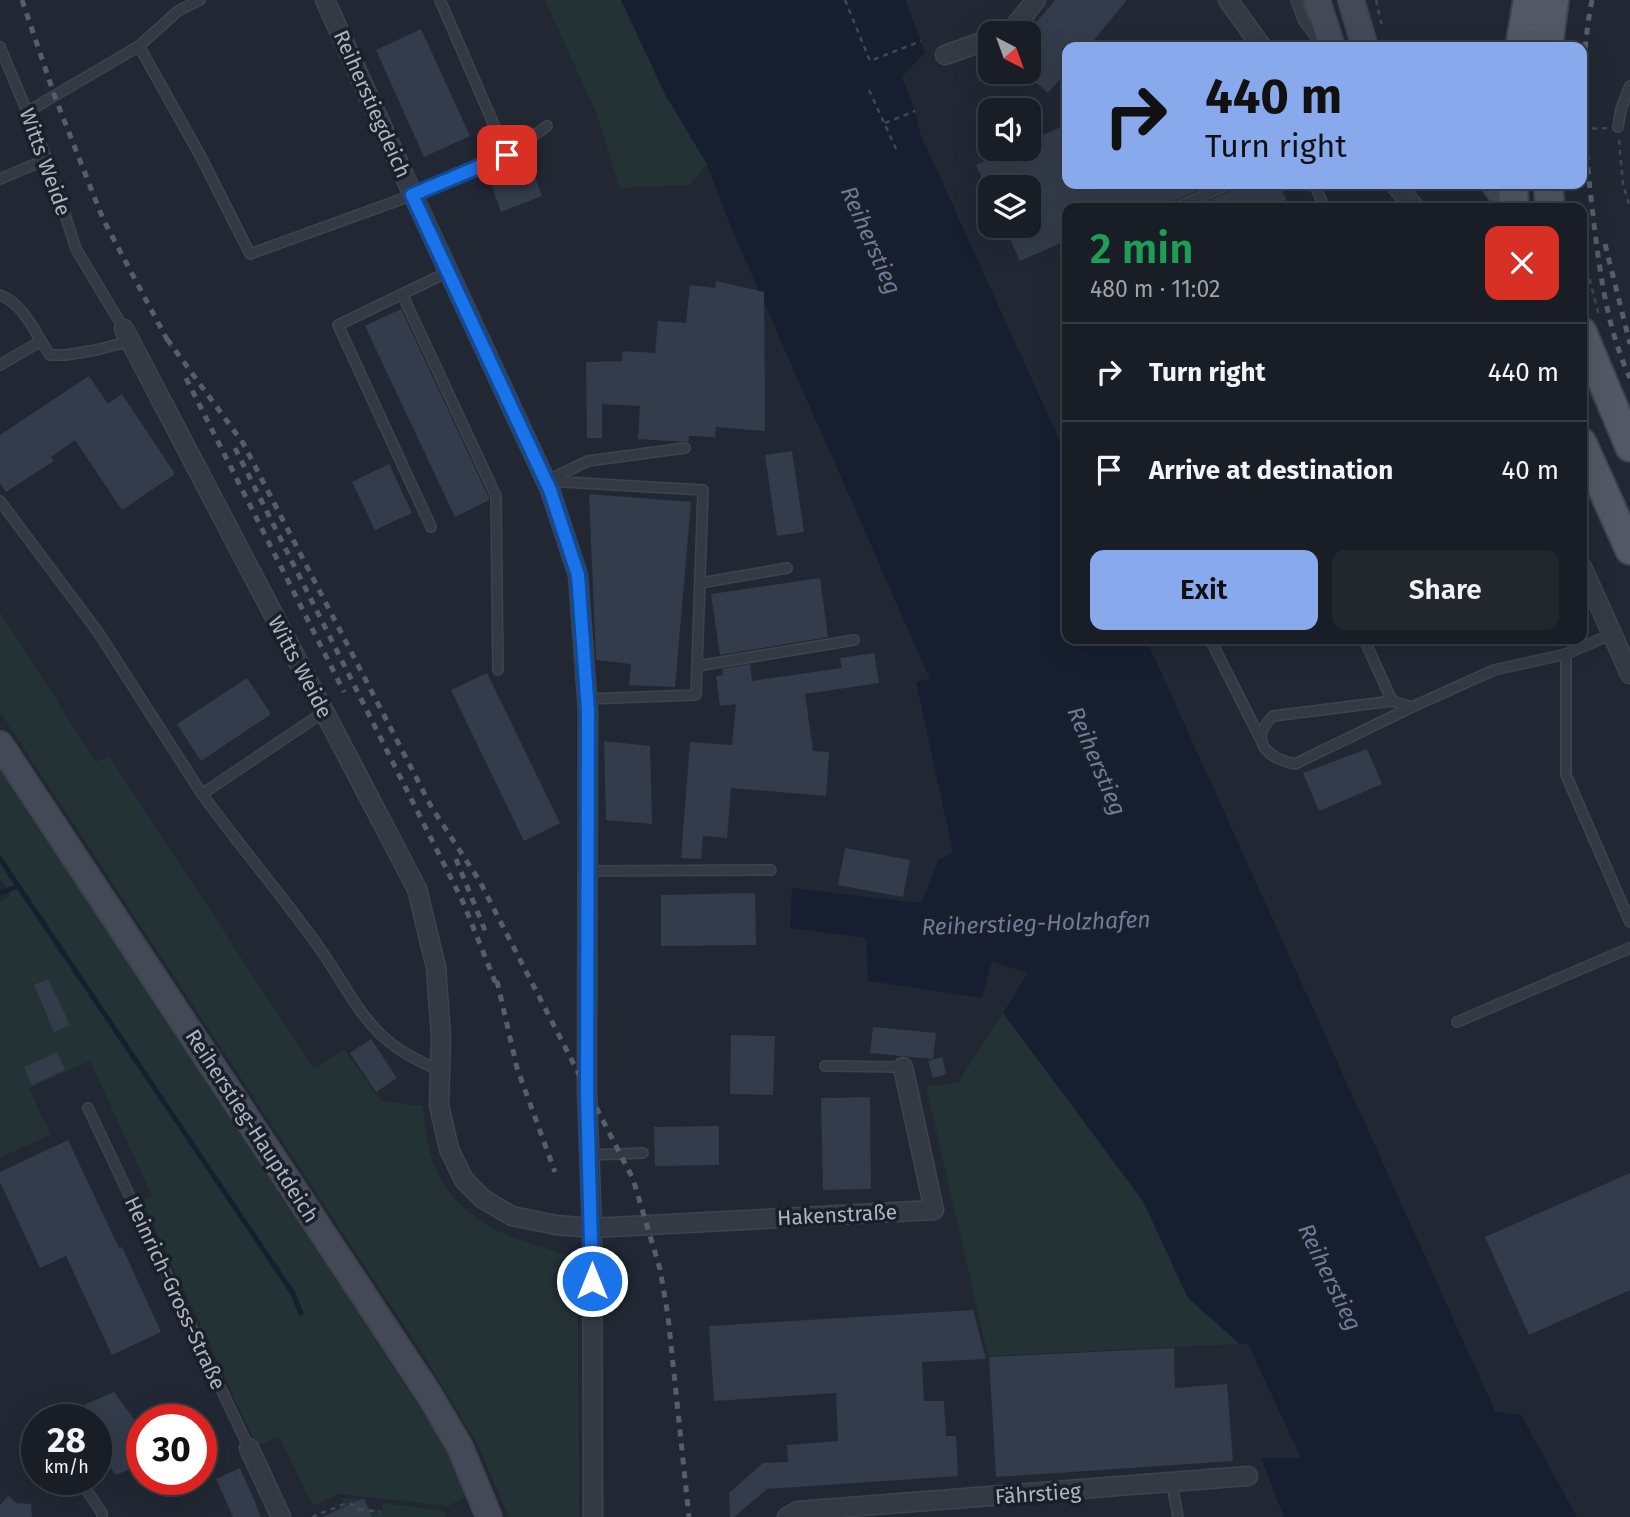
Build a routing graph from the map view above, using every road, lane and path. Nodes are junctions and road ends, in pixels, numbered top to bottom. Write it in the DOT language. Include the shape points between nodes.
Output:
graph roads {
  1 [pos="200,0"];
  2 [pos="325,0"];
  3 [pos="440,0"];
  4 [pos="845,0"];
  5 [pos="1036,0"];
  6 [pos="1228,0"];
  7 [pos="1296,0"];
  8 [pos="1317,0"];
  9 [pos="1351,0"];
  10 [pos="1376,0"];
  11 [pos="1528,0"];
  12 [pos="1554,0"];
  13 [pos="1019,21"];
  14 [pos="921,41"];
  15 [pos="1258,42"];
  16 [pos="1319,42"];
  17 [pos="1330,42"];
  18 [pos="1364,42"];
  19 [pos="1386,42"];
  20 [pos="1521,42"];
  21 [pos="1549,42"];
  22 [pos="978,43"];
  23 [pos="139,46"];
  24 [pos="0,47"];
  25 [pos="945,55"];
  26 [pos="1630,86"];
  27 [pos="869,90"];
  28 [pos="915,111"];
  29 [pos="27,112"];
  30 [pos="884,124"];
  31 [pos="547,126"];
  32 [pos="1618,127"];
  33 [pos="1587,129"];
  34 [pos="897,151"];
  35 [pos="507,155"];
  36 [pos="47,159"];
  37 [pos="0,179"];
  38 [pos="1219,189"];
  39 [pos="1399,189"];
  40 [pos="1498,189"];
  41 [pos="412,195"];
  42 [pos="1186,203"];
  43 [pos="1411,203"];
  44 [pos="1509,203"];
  45 [pos="1630,208"];
  46 [pos="449,272"];
  47 [pos="402,294"];
  48 [pos="0,295"];
  49 [pos="127,335"];
  50 [pos="41,341"];
  51 [pos="1587,344"];
  52 [pos="0,365"];
  53 [pos="1629,445"];
  54 [pos="685,448"];
  55 [pos="1587,454"];
  56 [pos="546,481"];
  57 [pos="0,501"];
  58 [pos="431,527"];
  59 [pos="1630,550"];
  60 [pos="787,568"];
  61 [pos="1587,578"];
  62 [pos="700,583"];
  63 [pos="1612,634"];
  64 [pos="854,640"];
  65 [pos="1213,644"];
  66 [pos="1366,644"];
  67 [pos="1566,654"];
  68 [pos="697,666"];
  69 [pos="498,670"];
  70 [pos="1630,674"];
  71 [pos="587,698"];
  72 [pos="1392,701"];
  73 [pos="1412,707"];
  74 [pos="324,712"];
  75 [pos="1261,739"];
  76 [pos="0,744"];
  77 [pos="202,794"];
  78 [pos="771,870"];
  79 [pos="588,871"];
  80 [pos="1630,922"];
  81 [pos="1630,948"];
  82 [pos="1457,1023"];
  83 [pos="825,1066"];
  84 [pos="903,1067"];
  85 [pos="440,1070"];
  86 [pos="88,1108"];
  87 [pos="643,1153"];
  88 [pos="590,1155"];
  89 [pos="592,1228"];
  90 [pos="249,1448"];
  91 [pos="1248,1476"];
  92 [pos="1172,1484"];
  93 [pos="90,1495"];
  94 [pos="359,1509"];
  95 [pos="380,1512"];
  96 [pos="102,1517"];
  97 [pos="281,1517"];
  98 [pos="312,1517"];
  99 [pos="362,1517"];
  100 [pos="489,1517"];
  101 [pos="593,1517"];
  102 [pos="787,1517"];
  103 [pos="1178,1517"];
  1 -- 23 [label="lane" via="178,11"];
  2 -- 41 [label="street, Reiherstiegdeich"];
  3 -- 35 [label="lane"];
  4 -- 14 [label="path" via="870,61"];
  5 -- 13 [label="street"];
  6 -- 15 [label="street"];
  7 -- 16 [label="lane"];
  8 -- 17 [label="main road"];
  9 -- 18 [label="main road"];
  10 -- 19 [label="path"];
  11 -- 20 [label="main road"];
  12 -- 21 [label="main road"];
  22 -- 25 [label="street"];
  23 -- 29 [label="lane"];
  23 -- 41 [label="lane" via="250,254"];
  24 -- 29 [label="lane, Witts Weide"];
  26 -- 32 [label="lane"];
  27 -- 30 [label="path"];
  28 -- 30 [label="path"];
  29 -- 36 [label="lane, Witts Weide"];
  30 -- 34 [label="path"];
  31 -- 35 [label="lane"];
  32 -- 33 [label="path"];
  32 -- 45 [label="path"];
  35 -- 41 [label="lane"];
  36 -- 37 [label="lane"];
  36 -- 49 [label="lane, Witts Weide" via="76,249"];
  38 -- 42 [label="lane"];
  39 -- 43 [label="street"];
  40 -- 44 [label="main road"];
  41 -- 46 [label="street, Reiherstiegdeich"];
  46 -- 47 [label="lane"];
  46 -- 56 [label="street, Reiherstiegdeich"];
  47 -- 58 [label="lane" via="338,325"];
  47 -- 69 [label="lane" via="496,496"];
  48 -- 50 [label="lane" via="28,318"];
  49 -- 50 [label="lane" via="66,355 50,355"];
  49 -- 74 [label="street, Witts Weide"];
  50 -- 52 [label="lane"];
  51 -- 53 [label="main road"];
  54 -- 56 [label="lane" via="588,461"];
  55 -- 59 [label="main road"];
  56 -- 62 [label="lane" via="702,490"];
  56 -- 71 [label="street, Reiherstiegdeich" via="578,575"];
  57 -- 77 [label="lane" via="98,632"];
  60 -- 62 [label="lane"];
  61 -- 63 [label="street"];
  62 -- 68 [label="lane"];
  63 -- 67 [label="lane"];
  63 -- 70 [label="street"];
  64 -- 68 [label="lane"];
  65 -- 75 [label="lane"];
  66 -- 72 [label="lane"];
  67 -- 73 [label="lane" via="1494,670"];
  67 -- 80 [label="lane" via="1566,775"];
  68 -- 71 [label="lane" via="696,695"];
  71 -- 79 [label="street, Reiherstiegdeich"];
  72 -- 73 [label="lane"];
  72 -- 75 [label="lane" via="1273,716 1263,726"];
  73 -- 75 [label="lane" via="1295,764 1277,760"];
  74 -- 77 [label="lane"];
  74 -- 85 [label="street, Witts Weide" via="416,889 436,967"];
  76 -- 100 [label="main road, Reiherstieg-Hauptdeich" via="430,1396 460,1447"];
  77 -- 85 [label="lane" via="317,945 367,1022 413,1059"];
  78 -- 79 [label="lane"];
  79 -- 88 [label="street, Reiherstiegdeich"];
  81 -- 82 [label="lane"];
  83 -- 84 [label="lane"];
  84 -- 89 [label="street, Hakenstraße" via="934,1210"];
  85 -- 89 [label="street, Witts Weide" via="439,1105 446,1138 464,1180 483,1199 512,1216"];
  86 -- 90 [label="lane, Heinrich-Gross-Straße"];
  87 -- 88 [label="lane"];
  88 -- 89 [label="street, Reiherstiegdeich"];
  89 -- 101 [label="street, Reiherstiegdeich"];
  90 -- 97 [label="street, Heinrich-Gross-Straße"];
  91 -- 92 [label="street, Fährstieg"];
  92 -- 102 [label="street, Fährstieg" via="798,1511"];
  92 -- 103 [label="lane"];
  93 -- 96 [label="lane"];
  94 -- 95 [label="path"];
  94 -- 98 [label="path" via="347,1503"];
  94 -- 99 [label="path"];
}
